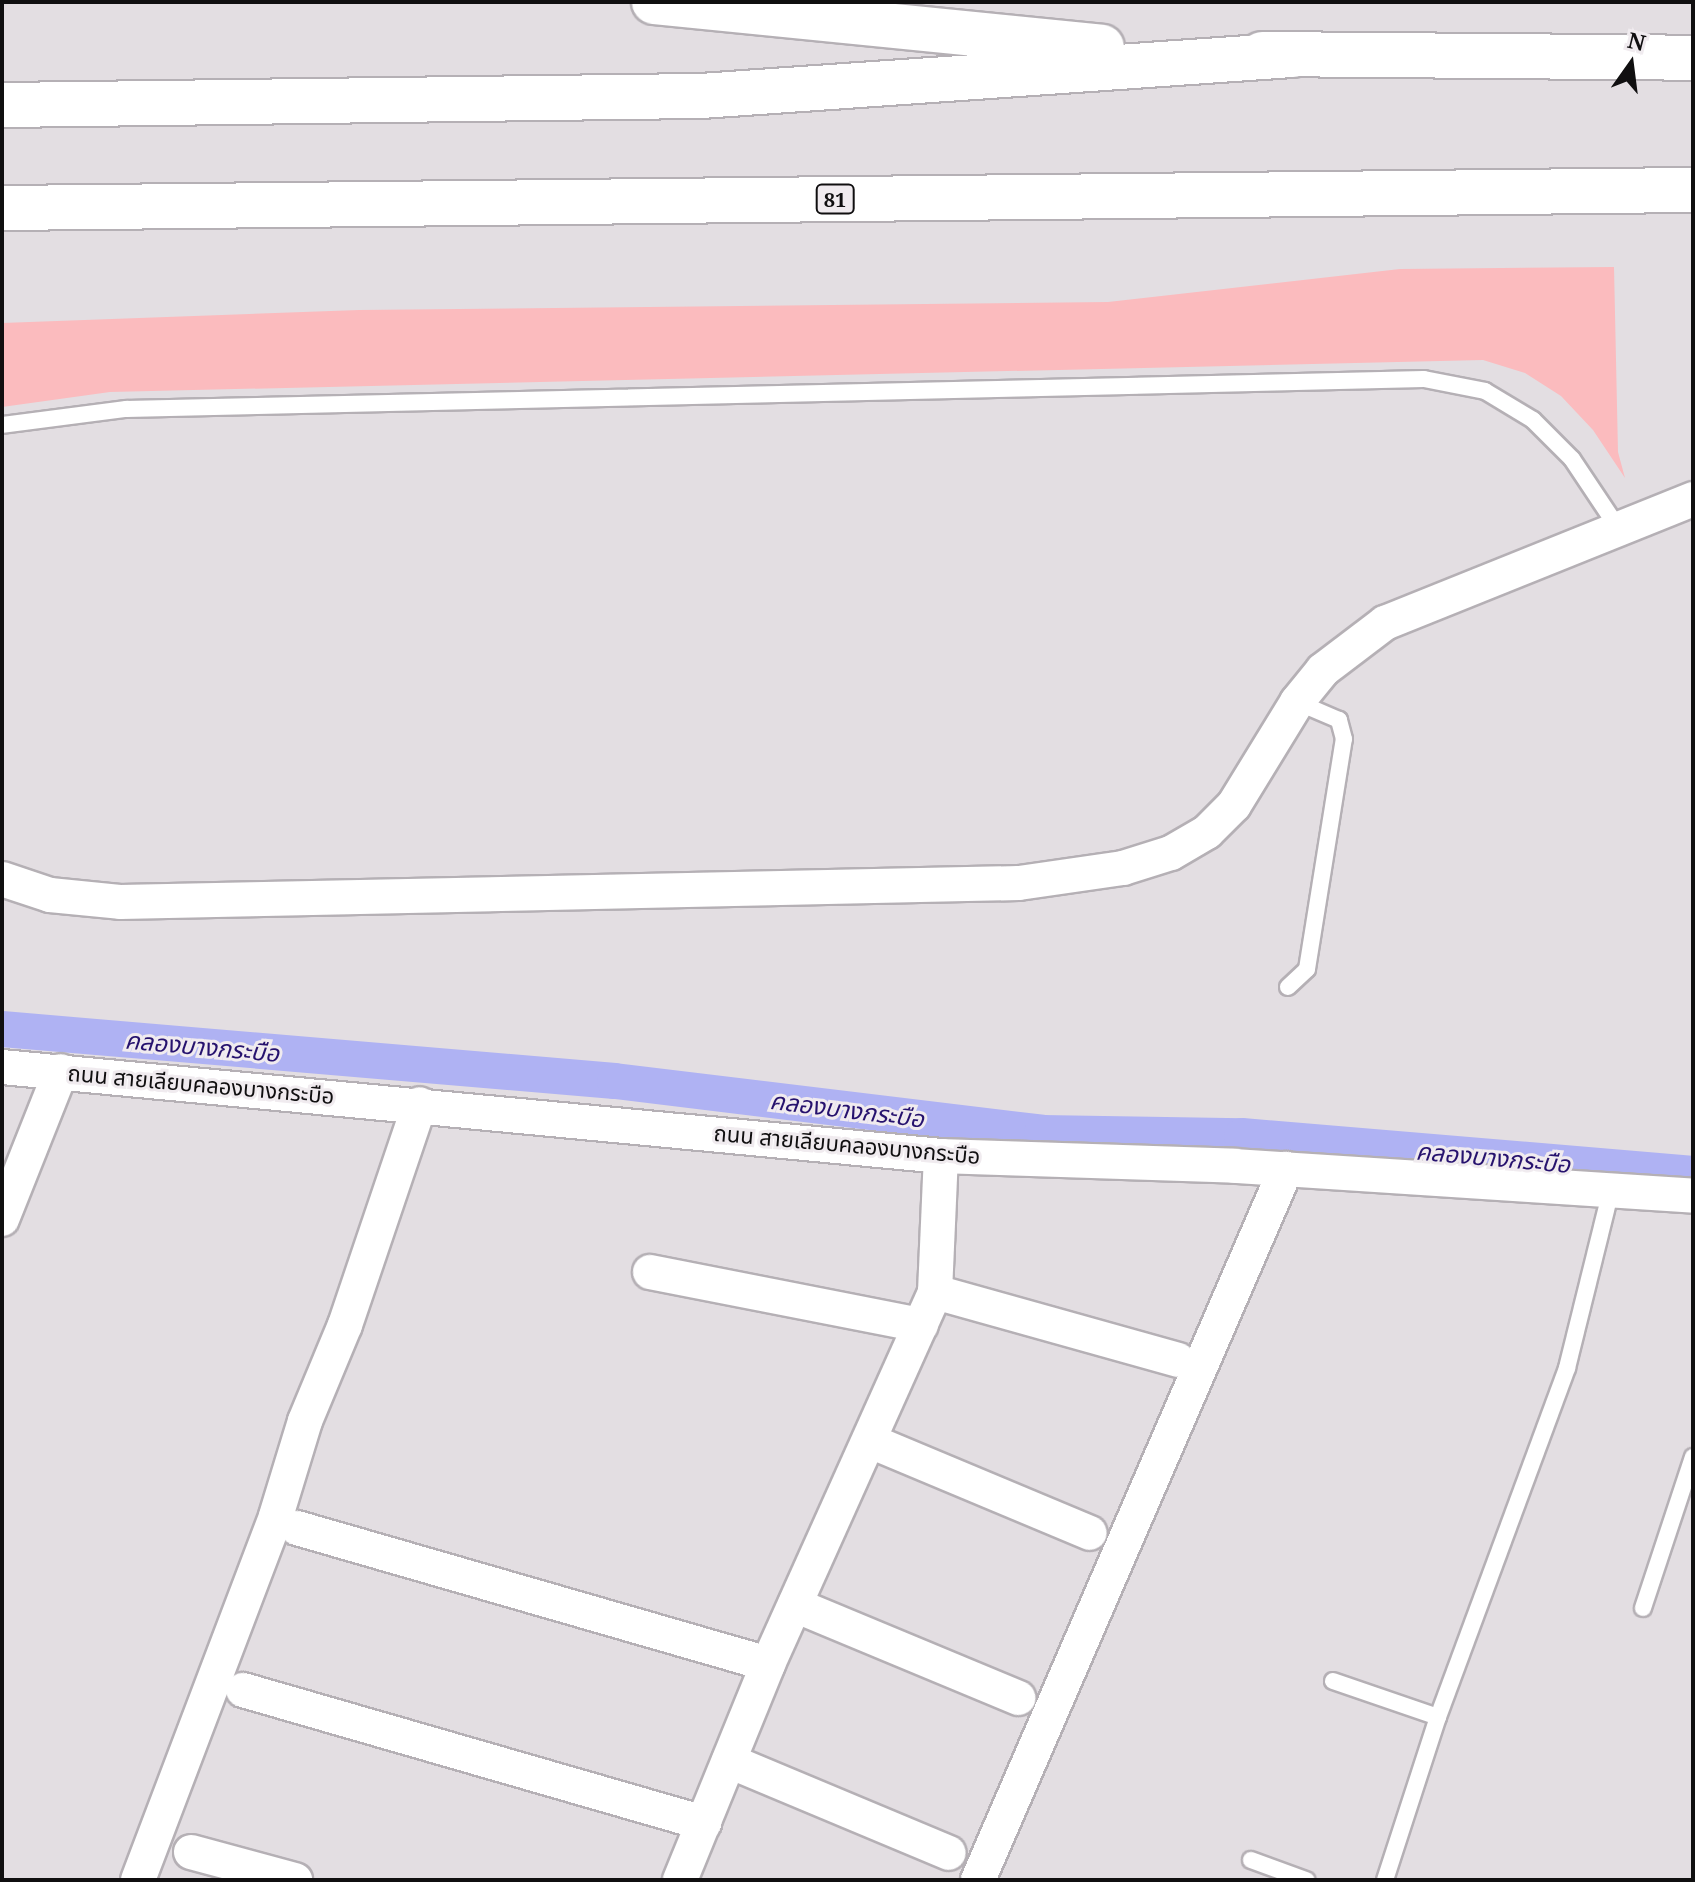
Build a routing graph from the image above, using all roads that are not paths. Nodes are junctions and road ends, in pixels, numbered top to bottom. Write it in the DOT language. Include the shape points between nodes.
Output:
graph roads {
  1 [pos="654,2"];
  2 [pos="1292,55"];
  3 [pos="1693,58"];
  4 [pos="2,105"];
  5 [pos="1693,190"];
  6 [pos="2,208"];
  7 [pos="55,208"];
  8 [pos="2,217"];
  9 [pos="2,425"];
  10 [pos="1693,499"];
  11 [pos="1618,528"];
  12 [pos="1297,702"];
  13 [pos="2,879"];
  14 [pos="1288,987"];
  15 [pos="2,1067"];
  16 [pos="61,1071"];
  17 [pos="420,1104"];
  18 [pos="941,1156"];
  19 [pos="1286,1169"];
  20 [pos="1611,1190"];
  21 [pos="1693,1196"];
  22 [pos="2,1219"];
  23 [pos="650,1272"];
  24 [pos="935,1292"];
  25 [pos="921,1325"];
  26 [pos="1178,1360"];
  27 [pos="870,1441"];
  28 [pos="1693,1457"];
  29 [pos="297,1528"];
  30 [pos="1090,1533"];
  31 [pos="795,1605"];
  32 [pos="1643,1608"];
  33 [pos="768,1664"];
  34 [pos="1333,1681"];
  35 [pos="243,1690"];
  36 [pos="1018,1698"];
  37 [pos="1438,1717"];
  38 [pos="729,1761"];
  39 [pos="704,1823"];
  40 [pos="191,1852"];
  41 [pos="949,1853"];
  42 [pos="1251,1860"];
  43 [pos="138,1880"];
  44 [pos="295,1880"];
  45 [pos="680,1880"];
  46 [pos="978,1880"];
  47 [pos="1306,1880"];
  48 [pos="1385,1880"];
  1 -- 2 [label="highway" via="1036,43"];
  2 -- 3 [label="highway"];
  2 -- 4 [label="highway" via="701,96"];
  5 -- 7 [label="highway, 81"];
  6 -- 7 [label="highway, 81"];
  7 -- 8 [label="lane"];
  9 -- 11 [label="lane" via="126,409 1424,379 1485,391 1533,420 1572,459"];
  10 -- 11 [label="street"];
  11 -- 12 [label="street" via="1385,623 1323,670"];
  12 -- 13 [label="street" via="1234,805 1207,832 1171,853 1070,878 120,902 50,895"];
  12 -- 14 [label="lane" via="1339,720 1344,739 1307,969"];
  15 -- 16 [label="street, ถนน สายเลียบคลองบางกระบือ"];
  16 -- 17 [label="street, ถนน สายเลียบคลองบางกระบือ"];
  16 -- 22 [label="street"];
  17 -- 18 [label="street, ถนน สายเลียบคลองบางกระบือ"];
  17 -- 43 [label="street" via="276,1516"];
  18 -- 19 [label="street, ถนน สายเลียบคลองบางกระบือ"];
  18 -- 24 [label="street"];
  19 -- 20 [label="street, ถนน สายเลียบคลองบางกระบือ"];
  19 -- 46 [label="street"];
  20 -- 21 [label="street, ถนน สายเลียบคลองบางกระบือ"];
  20 -- 37 [label="lane" via="1567,1368"];
  23 -- 25 [label="street"];
  24 -- 25 [label="street"];
  24 -- 26 [label="street"];
  25 -- 27 [label="street"];
  27 -- 30 [label="street"];
  27 -- 31 [label="street"];
  28 -- 32 [label="lane"];
  29 -- 33 [label="street"];
  31 -- 33 [label="street"];
  31 -- 36 [label="street"];
  33 -- 38 [label="street"];
  34 -- 37 [label="lane"];
  35 -- 39 [label="street"];
  37 -- 48 [label="lane"];
  38 -- 39 [label="street"];
  38 -- 41 [label="street"];
  39 -- 45 [label="street"];
  40 -- 44 [label="street"];
  42 -- 47 [label="lane"];
}
